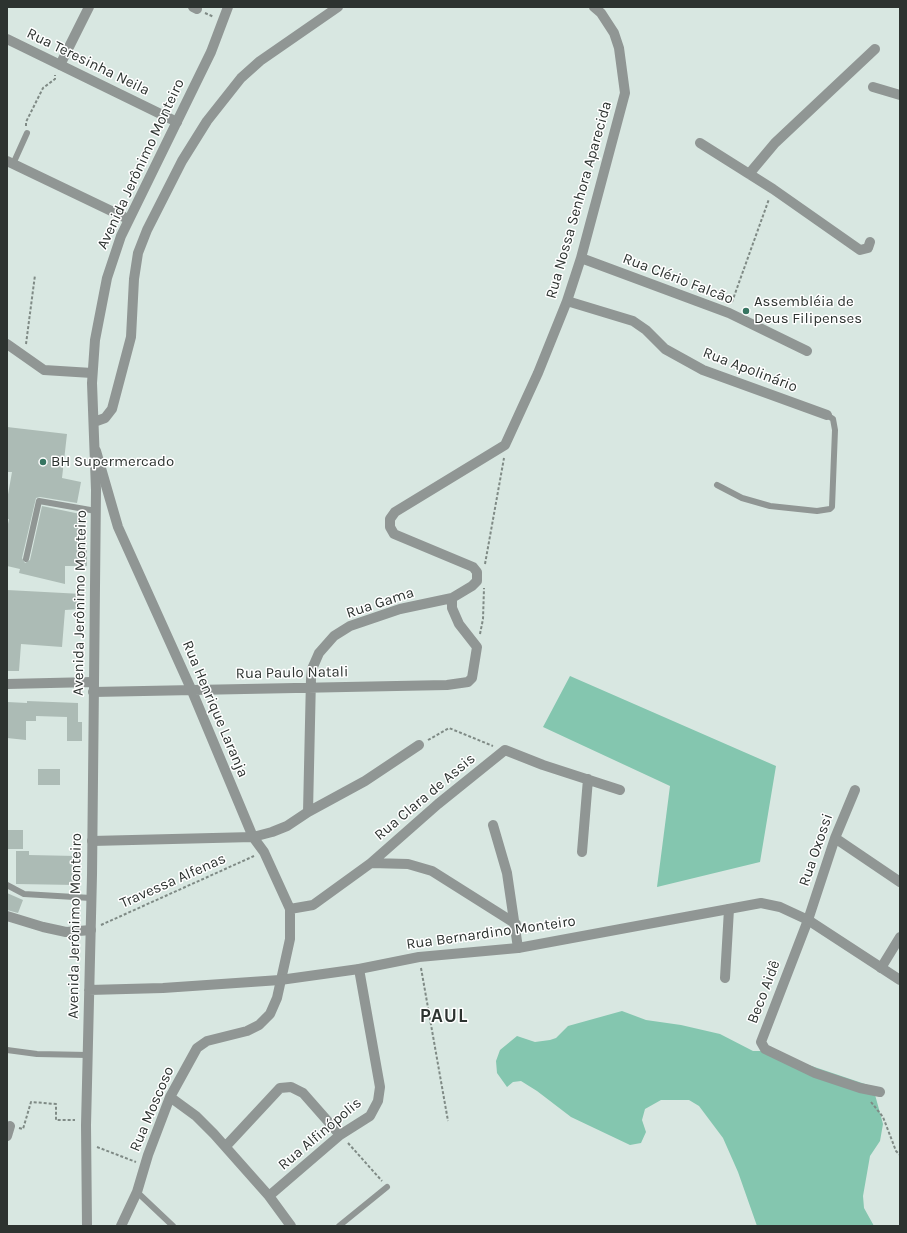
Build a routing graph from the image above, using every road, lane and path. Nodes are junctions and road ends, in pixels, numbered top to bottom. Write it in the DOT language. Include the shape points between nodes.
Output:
graph roads {
  1 [pos="89,7"];
  2 [pos="228,7"];
  3 [pos="338,7"];
  4 [pos="594,7"];
  5 [pos="7,39"];
  6 [pos="875,49"];
  7 [pos="58,69"];
  8 [pos="873,87"];
  9 [pos="900,95"];
  10 [pos="26,122"];
  11 [pos="177,122"];
  12 [pos="27,133"];
  13 [pos="700,143"];
  14 [pos="10,162"];
  15 [pos="749,174"];
  16 [pos="773,189"];
  17 [pos="128,219"];
  18 [pos="870,242"];
  19 [pos="581,258"];
  20 [pos="35,275"];
  21 [pos="567,301"];
  22 [pos="729,313"];
  23 [pos="7,344"];
  24 [pos="807,350"];
  25 [pos="26,358"];
  26 [pos="92,373"];
  27 [pos="827,414"];
  28 [pos="94,422"];
  29 [pos="505,445"];
  30 [pos="96,448"];
  31 [pos="717,485"];
  32 [pos="96,511"];
  33 [pos="26,559"];
  34 [pos="485,566"];
  35 [pos="484,581"];
  36 [pos="452,598"];
  37 [pos="477,647"];
  38 [pos="7,684"];
  39 [pos="93,687"];
  40 [pos="310,688"];
  41 [pos="192,691"];
  42 [pos="419,745"];
  43 [pos="506,750"];
  44 [pos="588,779"];
  45 [pos="620,790"];
  46 [pos="855,790"];
  47 [pos="308,812"];
  48 [pos="493,825"];
  49 [pos="253,837"];
  50 [pos="835,838"];
  51 [pos="92,841"];
  52 [pos="264,852"];
  53 [pos="582,852"];
  54 [pos="371,863"];
  55 [pos="900,882"];
  56 [pos="7,885"];
  57 [pos="91,898"];
  58 [pos="290,909"];
  59 [pos="729,909"];
  60 [pos="7,916"];
  61 [pos="808,920"];
  62 [pos="516,924"];
  63 [pos="91,930"];
  64 [pos="900,937"];
  65 [pos="518,948"];
  66 [pos="419,957"];
  67 [pos="881,968"];
  68 [pos="356,970"];
  69 [pos="725,978"];
  70 [pos="280,980"];
  71 [pos="900,980"];
  72 [pos="89,990"];
  73 [pos="364,1033"];
  74 [pos="7,1050"];
  75 [pos="88,1055"];
  76 [pos="860,1088"];
  77 [pos="880,1092"];
  78 [pos="170,1097"];
  79 [pos="86,1119"];
  80 [pos="448,1121"];
  81 [pos="8,1131"];
  82 [pos="340,1135"];
  83 [pos="86,1143"];
  84 [pos="226,1146"];
  85 [pos="900,1155"];
  86 [pos="145,1165"];
  87 [pos="387,1187"];
  88 [pos="137,1192"];
  89 [pos="269,1196"];
  90 [pos="87,1226"];
  91 [pos="121,1226"];
  92 [pos="173,1226"];
  93 [pos="291,1226"];
  94 [pos="339,1226"];
  1 -- 7 [label="street"];
  2 -- 11 [label="street, Avenida Jerônimo Monteiro" via="211,52"];
  3 -- 28 [label="street" via="260,61 246,74 207,121 182,161 138,253 131,337 112,409 105,418"];
  4 -- 19 [label="street, Rua Nossa Senhora Aparecida" via="614,33 619,48 625,93"];
  5 -- 7 [label="street, Rua Teresinha Neila"];
  6 -- 15 [label="street" via="775,142"];
  7 -- 10 [label="path" via="55,78 42,88"];
  7 -- 11 [label="street, Rua Teresinha Neila"];
  8 -- 9 [label="street"];
  11 -- 17 [label="street, Avenida Jerônimo Monteiro"];
  12 -- 14 [label="lane"];
  13 -- 15 [label="street"];
  14 -- 17 [label="street"];
  15 -- 16 [label="street"];
  16 -- 18 [label="street" via="860,250 868,248"];
  16 -- 22 [label="path"];
  17 -- 26 [label="street, Avenida Jerônimo Monteiro" via="107,278 95,340"];
  19 -- 21 [label="street, Rua Nossa Senhora Aparecida"];
  19 -- 22 [label="street, Rua Clério Falcão"];
  20 -- 25 [label="path"];
  21 -- 27 [label="street, Rua Apolinário" via="633,320 665,349 702,370"];
  21 -- 29 [label="street, Rua Nossa Senhora Aparecida"];
  22 -- 24 [label="street, Rua Clério Falcão"];
  23 -- 25 [label="street"];
  25 -- 26 [label="street" via="48,371"];
  26 -- 28 [label="street, Avenida Jerônimo Monteiro"];
  27 -- 31 [label="lane" via="833,419 835,430 830,509 817,511 770,506 742,498"];
  28 -- 30 [label="street, Avenida Jerônimo Monteiro"];
  29 -- 34 [label="path" via="504,470"];
  29 -- 36 [label="street" via="395,512 390,519 390,527 394,534 477,572 477,581"];
  30 -- 32 [label="street, Avenida Jerônimo Monteiro"];
  30 -- 41 [label="street, Rua Henrique Laranja" via="118,527"];
  32 -- 33 [label="lane" via="38,501"];
  32 -- 39 [label="street, Avenida Jerônimo Monteiro"];
  35 -- 37 [label="path" via="483,619"];
  36 -- 37 [label="street" via="452,608 459,624"];
  36 -- 40 [label="street, Rua Gama" via="400,609 350,626 334,636 319,653 312,669"];
  37 -- 40 [label="street, Rua Paulo Natali" via="472,678 468,682 448,685"];
  38 -- 39 [label="street, Rua Paulo Natali"];
  39 -- 41 [label="street, Rua Paulo Natali"];
  39 -- 51 [label="street, Avenida Jerônimo Monteiro"];
  40 -- 41 [label="street, Rua Paulo Natali"];
  40 -- 47 [label="street, Rua Gama"];
  41 -- 49 [label="street, Rua Henrique Laranja"];
  42 -- 43 [label="path" via="449,728"];
  42 -- 47 [label="street" via="365,781"];
  43 -- 44 [label="street"];
  43 -- 54 [label="street, Rua Clara de Assis" via="438,804"];
  44 -- 45 [label="street"];
  44 -- 53 [label="street"];
  46 -- 50 [label="street, Rua Oxossi"];
  47 -- 49 [label="street" via="287,826"];
  48 -- 62 [label="street" via="507,873"];
  49 -- 51 [label="street"];
  49 -- 52 [label="street, Rua Henrique Laranja"];
  50 -- 55 [label="street"];
  50 -- 61 [label="street, Rua Oxossi"];
  51 -- 57 [label="street, Avenida Jerônimo Monteiro"];
  52 -- 58 [label="street, Rua Henrique Laranja"];
  52 -- 63 [label="path, Travessa Alfenas"];
  54 -- 58 [label="street, Rua Clara de Assis" via="313,905"];
  54 -- 62 [label="street" via="408,864 432,871"];
  56 -- 57 [label="lane" via="24,894"];
  57 -- 63 [label="street, Avenida Jerônimo Monteiro"];
  58 -- 70 [label="street, Rua Henrique Laranja" via="290,939"];
  59 -- 61 [label="street, Rua Bernardino Monteiro" via="761,903 780,907"];
  59 -- 65 [label="street, Rua Bernardino Monteiro"];
  59 -- 69 [label="street"];
  60 -- 63 [label="street" via="66,932"];
  61 -- 67 [label="street, Rua Bernardino Monteiro"];
  61 -- 76 [label="street, Beco Aidê" via="761,1042 765,1049 814,1073"];
  62 -- 65 [label="street"];
  63 -- 72 [label="street, Avenida Jerônimo Monteiro"];
  64 -- 67 [label="street"];
  65 -- 66 [label="street, Rua Bernardino Monteiro"];
  66 -- 68 [label="street, Rua Bernardino Monteiro"];
  66 -- 80 [label="path"];
  67 -- 71 [label="street, Rua Bernardino Monteiro"];
  68 -- 70 [label="street, Rua Bernardino Monteiro"];
  68 -- 73 [label="street"];
  68 -- 82 [label="street, Rua Alfinópolis" via="380,1088 378,1101 370,1116"];
  70 -- 72 [label="street, Rua Bernardino Monteiro"];
  70 -- 78 [label="street, Rua Moscoso" via="277,998 270,1014 259,1025 247,1031 207,1041 197,1048"];
  72 -- 75 [label="street, Avenida Jerônimo Monteiro"];
  74 -- 75 [label="lane" via="37,1054"];
  75 -- 79 [label="street, Avenida Jerônimo Monteiro"];
  76 -- 77 [label="street, Beco Aidê"];
  76 -- 85 [label="path" via="882,1117"];
  78 -- 84 [label="street" via="196,1116"];
  78 -- 86 [label="street, Rua Moscoso"];
  79 -- 81 [label="path" via="56,1120 56,1104 31,1102 23,1129"];
  79 -- 83 [label="street, Avenida Jerônimo Monteiro"];
  82 -- 84 [label="street" via="303,1093 291,1087 280,1088"];
  82 -- 87 [label="path"];
  82 -- 89 [label="street, Rua Alfinópolis"];
  83 -- 86 [label="path"];
  83 -- 90 [label="street, Avenida Jerônimo Monteiro"];
  84 -- 89 [label="street"];
  86 -- 88 [label="street, Rua Moscoso"];
  87 -- 94 [label="lane"];
  88 -- 91 [label="street, Rua Moscoso"];
  88 -- 92 [label="lane"];
  89 -- 93 [label="street"];
}
